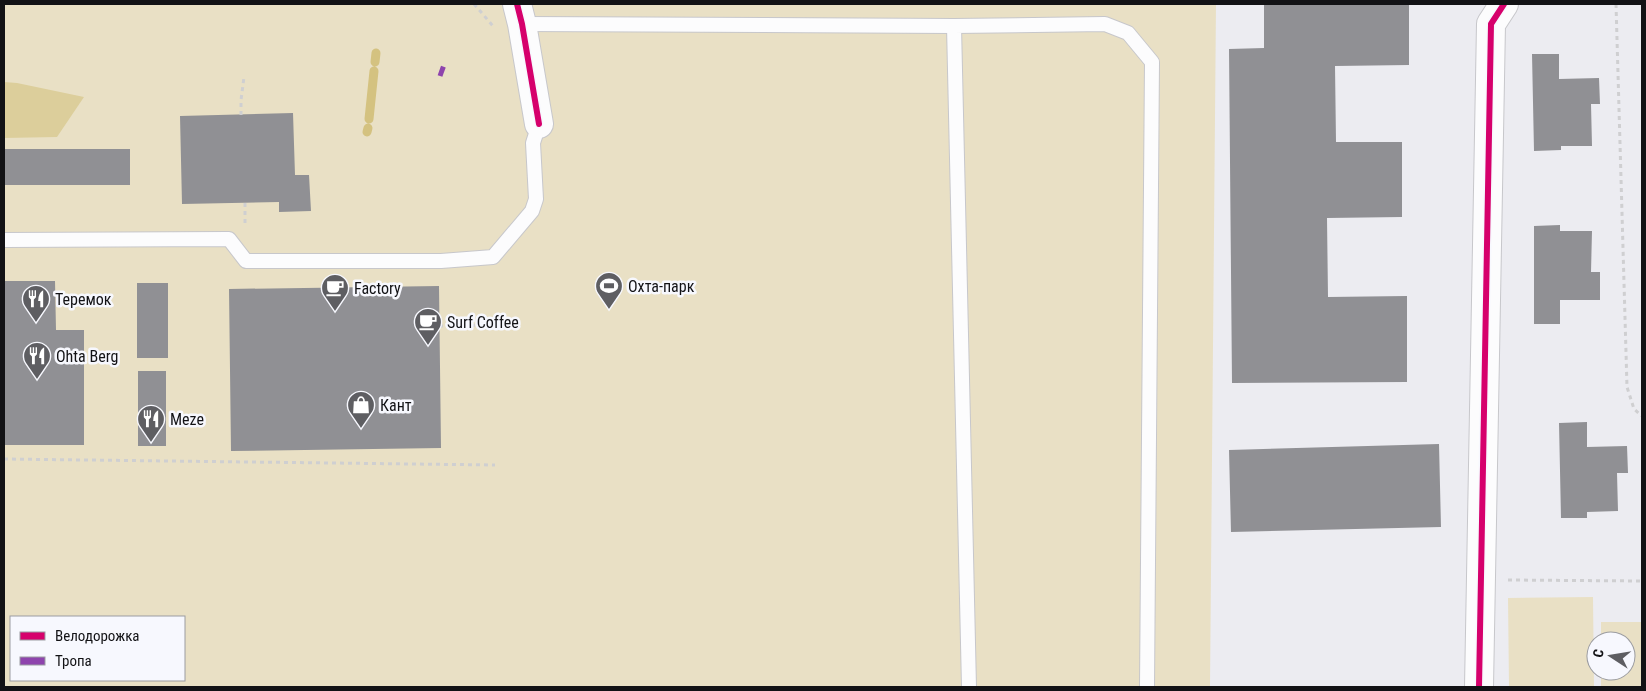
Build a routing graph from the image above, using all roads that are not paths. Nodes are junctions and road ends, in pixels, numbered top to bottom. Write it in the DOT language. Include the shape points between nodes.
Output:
graph roads {
  1 [pos="1504,4"];
  2 [pos="519,14"];
  3 [pos="954,26"];
  4 [pos="539,124"];
  5 [pos="4,240"];
  6 [pos="969,687"];
  7 [pos="1147,687"];
  8 [pos="1479,687"];
  1 -- 8 [label="street" via="1491,24"];
  2 -- 3 [label="lane"];
  2 -- 4 [label="street"];
  3 -- 6 [label="lane"];
  3 -- 7 [label="lane" via="1105,24 1128,33 1152,62"];
  4 -- 5 [label="lane" via="533,143 536,198 532,211 493,257 441,261 246,261 230,238"];
}
